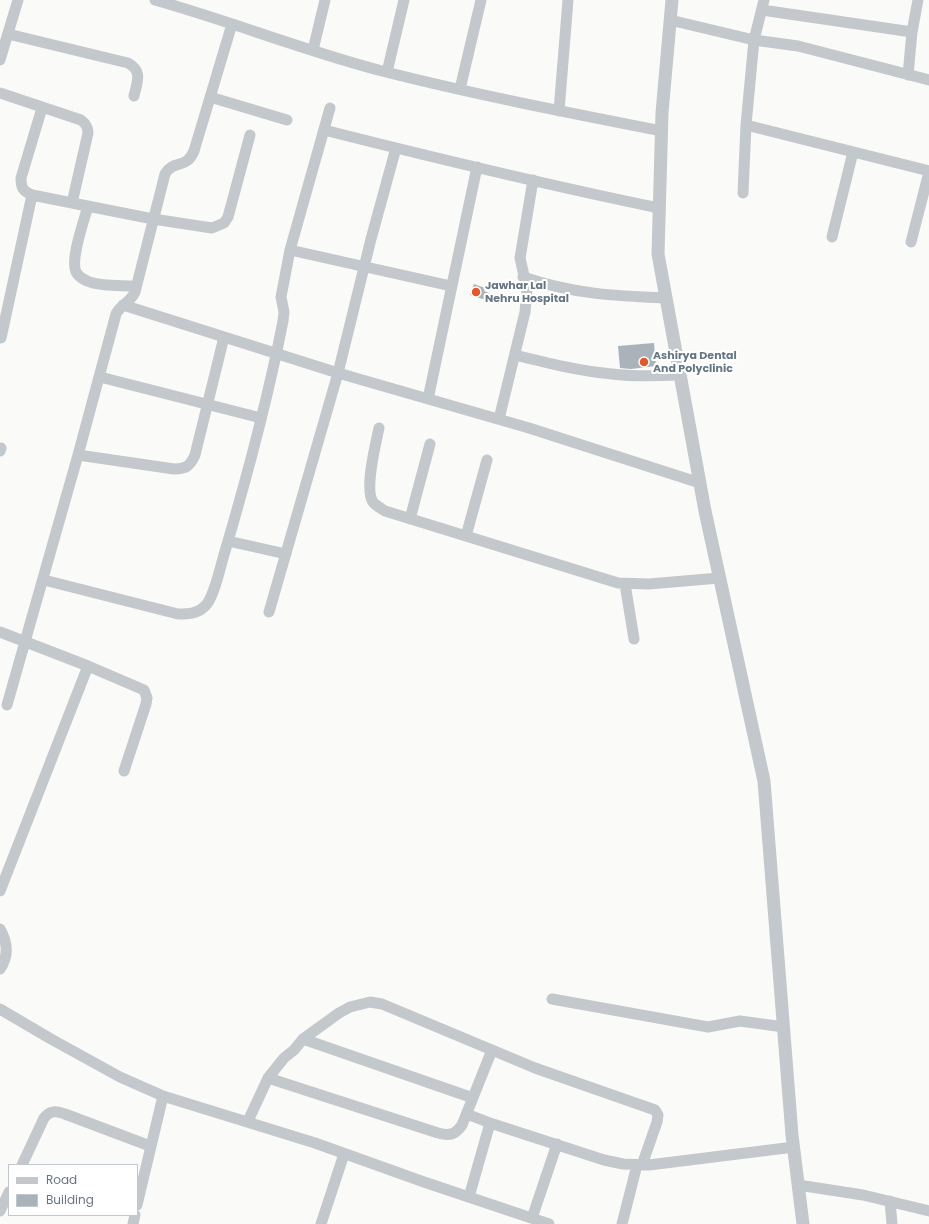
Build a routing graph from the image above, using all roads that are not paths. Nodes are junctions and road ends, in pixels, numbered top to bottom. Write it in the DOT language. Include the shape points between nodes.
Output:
graph roads {
  1 [pos="18,0"];
  2 [pos="155,0"];
  3 [pos="325,0"];
  4 [pos="404,0"];
  5 [pos="481,0"];
  6 [pos="568,0"];
  7 [pos="672,0"];
  8 [pos="918,0"];
  9 [pos="763,5"];
  10 [pos="670,20"];
  11 [pos="232,24"];
  12 [pos="912,32"];
  13 [pos="8,34"];
  14 [pos="754,40"];
  15 [pos="314,50"];
  16 [pos="0,60"];
  17 [pos="387,72"];
  18 [pos="908,75"];
  19 [pos="929,80"];
  20 [pos="460,89"];
  21 [pos="0,93"];
  22 [pos="134,96"];
  23 [pos="210,97"];
  24 [pos="42,108"];
  25 [pos="330,108"];
  26 [pos="560,111"];
  27 [pos="287,120"];
  28 [pos="746,125"];
  29 [pos="324,130"];
  30 [pos="662,131"];
  31 [pos="250,134"];
  32 [pos="396,148"];
  33 [pos="854,152"];
  34 [pos="478,168"];
  35 [pos="929,172"];
  36 [pos="533,180"];
  37 [pos="743,193"];
  38 [pos="32,195"];
  39 [pos="72,203"];
  40 [pos="88,206"];
  41 [pos="659,208"];
  42 [pos="154,219"];
  43 [pos="832,237"];
  44 [pos="911,242"];
  45 [pos="290,250"];
  46 [pos="365,267"];
  47 [pos="523,278"];
  48 [pos="136,286"];
  49 [pos="451,286"];
  50 [pos="666,298"];
  51 [pos="123,305"];
  52 [pos="224,337"];
  53 [pos="1,338"];
  54 [pos="276,353"];
  55 [pos="515,355"];
  56 [pos="338,373"];
  57 [pos="680,375"];
  58 [pos="100,377"];
  59 [pos="428,399"];
  60 [pos="208,405"];
  61 [pos="261,418"];
  62 [pos="499,419"];
  63 [pos="379,428"];
  64 [pos="430,444"];
  65 [pos="78,456"];
  66 [pos="487,460"];
  67 [pos="700,483"];
  68 [pos="410,519"];
  69 [pos="466,536"];
  70 [pos="228,541"];
  71 [pos="286,554"];
  72 [pos="719,578"];
  73 [pos="44,580"];
  74 [pos="625,584"];
  75 [pos="269,612"];
  76 [pos="0,632"];
  77 [pos="634,639"];
  78 [pos="26,642"];
  79 [pos="88,666"];
  80 [pos="7,705"];
  81 [pos="124,771"];
  82 [pos="0,891"];
  83 [pos="0,929"];
  84 [pos="0,969"];
  85 [pos="552,999"];
  86 [pos="0,1009"];
  87 [pos="784,1027"];
  88 [pos="303,1039"];
  89 [pos="492,1050"];
  90 [pos="268,1078"];
  91 [pos="162,1096"];
  92 [pos="473,1098"];
  93 [pos="467,1114"];
  94 [pos="248,1122"];
  95 [pos="490,1123"];
  96 [pos="557,1144"];
  97 [pos="150,1146"];
  98 [pos="794,1147"];
  99 [pos="344,1154"];
  100 [pos="22,1164"];
  101 [pos="640,1165"];
  102 [pos="798,1185"];
  103 [pos="8,1194"];
  104 [pos="469,1197"];
  105 [pos="138,1200"];
  106 [pos="890,1201"];
  107 [pos="0,1210"];
  108 [pos="929,1211"];
  109 [pos="532,1218"];
  110 [pos="321,1224"];
  111 [pos="549,1224"];
  112 [pos="622,1224"];
  113 [pos="803,1224"];
  114 [pos="892,1224"];
  1 -- 13 [label="street"];
  2 -- 11 [label="street"];
  3 -- 15 [label="street"];
  4 -- 17 [label="street"];
  5 -- 20 [label="street"];
  6 -- 26 [label="street"];
  7 -- 10 [label="street"];
  8 -- 12 [label="street"];
  9 -- 12 [label="street"];
  9 -- 14 [label="street"];
  10 -- 14 [label="street"];
  10 -- 30 [label="street"];
  11 -- 15 [label="street"];
  11 -- 23 [label="street"];
  12 -- 18 [label="street"];
  13 -- 16 [label="street"];
  13 -- 22 [label="street" via="128,63 135,68 138,76"];
  14 -- 18 [label="street" via="798,46"];
  14 -- 28 [label="street"];
  15 -- 17 [label="street"];
  17 -- 20 [label="street"];
  18 -- 19 [label="street"];
  20 -- 26 [label="street"];
  21 -- 24 [label="street"];
  23 -- 27 [label="street"];
  23 -- 42 [label="street" via="191,157 184,163 171,166 165,174"];
  24 -- 38 [label="street" via="21,178 23,190"];
  24 -- 39 [label="street" via="81,120 88,127"];
  25 -- 29 [label="street"];
  26 -- 30 [label="street"];
  28 -- 33 [label="street"];
  28 -- 37 [label="street"];
  29 -- 32 [label="street"];
  29 -- 45 [label="street"];
  30 -- 41 [label="street"];
  31 -- 42 [label="street" via="228,217 224,223 212,228"];
  32 -- 34 [label="street"];
  32 -- 46 [label="street"];
  33 -- 35 [label="street"];
  33 -- 43 [label="street"];
  34 -- 36 [label="street"];
  34 -- 49 [label="street"];
  35 -- 44 [label="street"];
  36 -- 41 [label="street"];
  36 -- 47 [label="street" via="520,258"];
  38 -- 39 [label="street"];
  38 -- 53 [label="street"];
  39 -- 40 [label="street"];
  40 -- 42 [label="street"];
  40 -- 48 [label="street" via="74,255 75,271 78,276 98,284"];
  41 -- 50 [label="street" via="658,254"];
  42 -- 48 [label="street"];
  45 -- 46 [label="street"];
  45 -- 54 [label="street" via="282,288 284,312"];
  46 -- 49 [label="street"];
  46 -- 56 [label="street"];
  47 -- 50 [label="street" via="579,292"];
  47 -- 55 [label="street" via="527,298"];
  48 -- 51 [label="street" via="132,298"];
  49 -- 59 [label="street"];
  50 -- 57 [label="street"];
  51 -- 52 [label="street"];
  51 -- 58 [label="street" via="116,314"];
  52 -- 54 [label="street"];
  52 -- 60 [label="street"];
  54 -- 56 [label="street"];
  54 -- 61 [label="street"];
  55 -- 57 [label="street" via="613,375"];
  55 -- 62 [label="street"];
  56 -- 59 [label="street"];
  56 -- 71 [label="street"];
  57 -- 67 [label="street"];
  58 -- 60 [label="street"];
  58 -- 65 [label="street"];
  59 -- 62 [label="street"];
  60 -- 61 [label="street"];
  60 -- 65 [label="street" via="196,455 188,467 174,469"];
  61 -- 70 [label="street"];
  62 -- 67 [label="street"];
  63 -- 68 [label="street" via="370,479 373,502 385,511"];
  64 -- 68 [label="street"];
  65 -- 73 [label="street"];
  66 -- 69 [label="street"];
  67 -- 72 [label="street"];
  68 -- 69 [label="street"];
  69 -- 74 [label="street" via="590,576"];
  70 -- 71 [label="street"];
  70 -- 73 [label="street" via="211,595 206,605 194,613 178,614"];
  71 -- 75 [label="street"];
  72 -- 74 [label="street"];
  72 -- 87 [label="street" via="764,781"];
  73 -- 78 [label="street"];
  74 -- 77 [label="street"];
  76 -- 78 [label="street"];
  78 -- 79 [label="street"];
  78 -- 80 [label="street"];
  79 -- 81 [label="street" via="141,688 146,693 146,704"];
  79 -- 82 [label="street"];
  83 -- 84 [label="street" via="7,945 7,955"];
  85 -- 87 [label="street" via="701,1026 713,1027 740,1021"];
  86 -- 91 [label="street" via="120,1077"];
  87 -- 98 [label="street"];
  88 -- 89 [label="street" via="339,1013 370,1002 382,1004"];
  88 -- 90 [label="street"];
  88 -- 92 [label="street"];
  89 -- 92 [label="street"];
  89 -- 101 [label="street" via="535,1068 655,1110 658,1122"];
  90 -- 93 [label="street" via="445,1135 458,1131"];
  90 -- 94 [label="street"];
  91 -- 94 [label="street"];
  91 -- 97 [label="street"];
  92 -- 93 [label="street"];
  93 -- 95 [label="street"];
  94 -- 99 [label="street"];
  95 -- 96 [label="street"];
  95 -- 104 [label="street"];
  96 -- 101 [label="street" via="604,1160"];
  96 -- 109 [label="street"];
  97 -- 100 [label="street" via="53,1111 44,1118"];
  97 -- 105 [label="street"];
  98 -- 101 [label="street"];
  98 -- 102 [label="street"];
  99 -- 104 [label="street"];
  99 -- 110 [label="street"];
  101 -- 112 [label="street"];
  102 -- 106 [label="street"];
  102 -- 113 [label="street"];
  103 -- 107 [label="street"];
  104 -- 109 [label="street"];
  106 -- 108 [label="street"];
  106 -- 114 [label="street"];
  109 -- 111 [label="street"];
}
